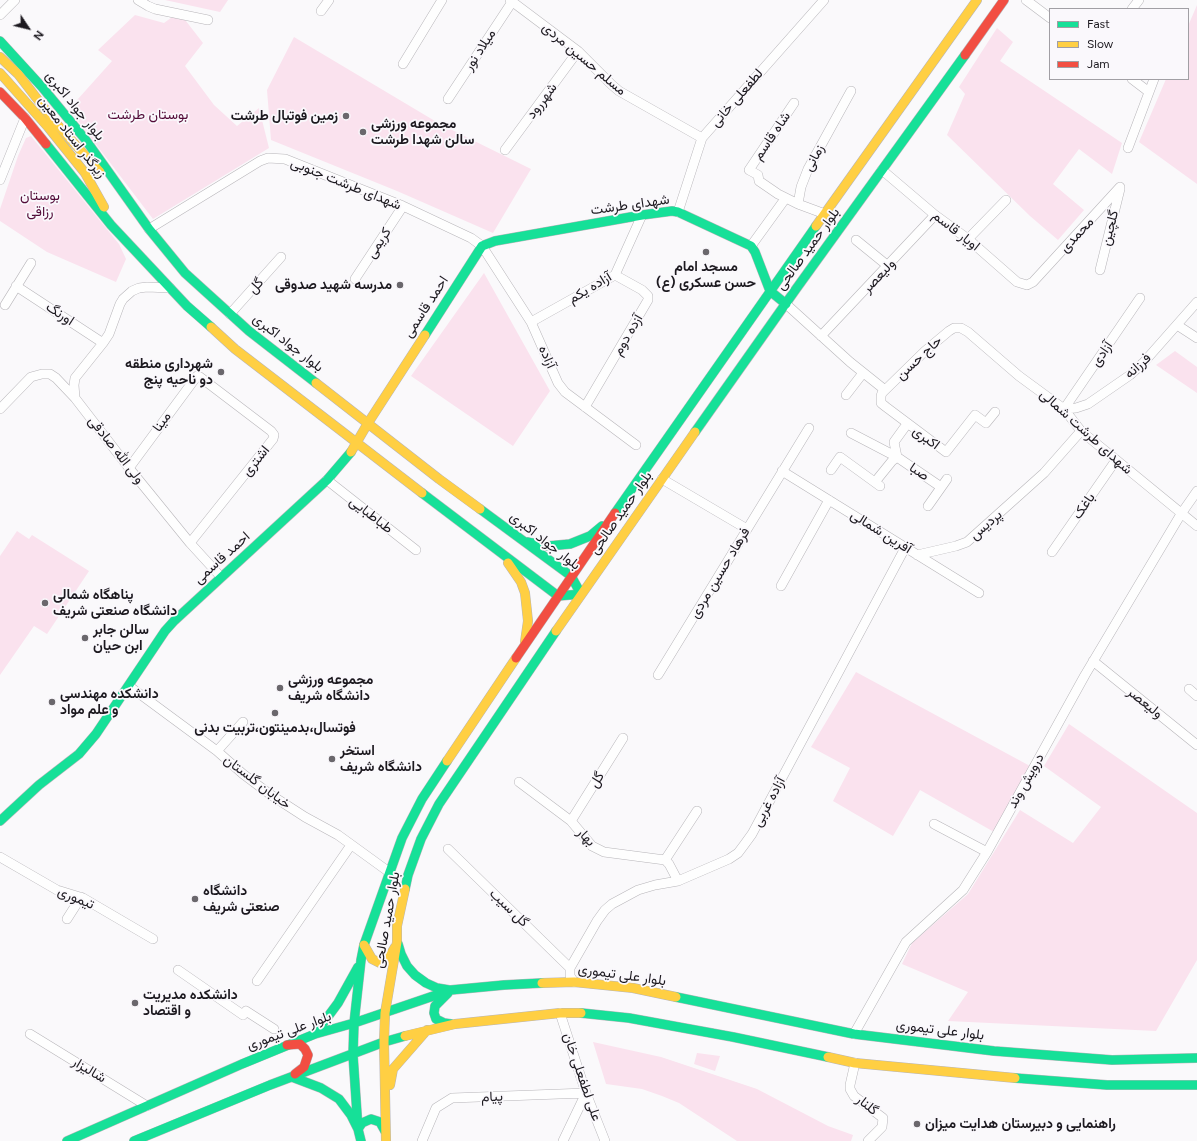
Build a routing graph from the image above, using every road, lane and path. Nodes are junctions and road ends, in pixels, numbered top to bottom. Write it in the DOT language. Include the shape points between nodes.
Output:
graph roads {
  1 [pos="15,0"];
  2 [pos="138,0"];
  3 [pos="329,0"];
  4 [pos="442,0"];
  5 [pos="824,0"];
  6 [pos="977,0"];
  7 [pos="1004,0"];
  8 [pos="1026,0"];
  9 [pos="1139,0"];
  10 [pos="511,1"];
  11 [pos="1133,8"];
  12 [pos="321,11"];
  13 [pos="0,15"];
  14 [pos="1049,17"];
  15 [pos="208,20"];
  16 [pos="0,41"];
  17 [pos="578,51"];
  18 [pos="0,57"];
  19 [pos="403,64"];
  20 [pos="0,73"];
  21 [pos="1133,80"];
  22 [pos="1154,80"];
  23 [pos="851,91"];
  24 [pos="0,92"];
  25 [pos="1149,92"];
  26 [pos="448,98"];
  27 [pos="794,103"];
  28 [pos="25,118"];
  29 [pos="702,138"];
  30 [pos="1128,148"];
  31 [pos="505,150"];
  32 [pos="882,170"];
  33 [pos="0,180"];
  34 [pos="1120,187"];
  35 [pos="785,199"];
  36 [pos="1006,200"];
  37 [pos="798,204"];
  38 [pos="403,206"];
  39 [pos="134,208"];
  40 [pos="678,212"];
  41 [pos="825,214"];
  42 [pos="935,215"];
  43 [pos="642,216"];
  44 [pos="111,225"];
  45 [pos="149,229"];
  46 [pos="968,239"];
  47 [pos="856,240"];
  48 [pos="482,246"];
  49 [pos="751,246"];
  50 [pos="281,257"];
  51 [pos="31,263"];
  52 [pos="888,266"];
  53 [pos="1100,270"];
  54 [pos="615,275"];
  55 [pos="355,279"];
  56 [pos="1033,282"];
  57 [pos="16,286"];
  58 [pos="170,288"];
  59 [pos="770,291"];
  60 [pos="1140,298"];
  61 [pos="1197,302"];
  62 [pos="786,304"];
  63 [pos="4,305"];
  64 [pos="230,314"];
  65 [pos="531,322"];
  66 [pos="1177,325"];
  67 [pos="954,328"];
  68 [pos="822,336"];
  69 [pos="1197,338"];
  70 [pos="104,343"];
  71 [pos="863,373"];
  72 [pos="197,376"];
  73 [pos="885,390"];
  74 [pos="846,395"];
  75 [pos="75,398"];
  76 [pos="585,407"];
  77 [pos="0,409"];
  78 [pos="1064,409"];
  79 [pos="995,412"];
  80 [pos="368,423"];
  81 [pos="907,424"];
  82 [pos="809,428"];
  83 [pos="1081,431"];
  84 [pos="851,433"];
  85 [pos="356,443"];
  86 [pos="636,445"];
  87 [pos="897,457"];
  88 [pos="1116,460"];
  89 [pos="129,468"];
  90 [pos="831,470"];
  91 [pos="782,471"];
  92 [pos="662,479"];
  93 [pos="947,479"];
  94 [pos="327,480"];
  95 [pos="941,487"];
  96 [pos="1197,491"];
  97 [pos="829,500"];
  98 [pos="928,506"];
  99 [pos="1181,514"];
  100 [pos="612,519"];
  101 [pos="1197,526"];
  102 [pos="605,528"];
  103 [pos="747,529"];
  104 [pos="620,539"];
  105 [pos="524,541"];
  106 [pos="190,543"];
  107 [pos="905,548"];
  108 [pos="416,550"];
  109 [pos="1052,552"];
  110 [pos="503,555"];
  111 [pos="917,555"];
  112 [pos="571,576"];
  113 [pos="221,578"];
  114 [pos="781,586"];
  115 [pos="581,594"];
  116 [pos="979,594"];
  117 [pos="558,596"];
  118 [pos="524,646"];
  119 [pos="1093,662"];
  120 [pos="658,675"];
  121 [pos="130,686"];
  122 [pos="1188,689"];
  123 [pos="1197,696"];
  124 [pos="243,722"];
  125 [pos="623,738"];
  126 [pos="1197,745"];
  127 [pos="217,751"];
  128 [pos="519,782"];
  129 [pos="697,811"];
  130 [pos="0,821"];
  131 [pos="571,821"];
  132 [pos="934,824"];
  133 [pos="351,845"];
  134 [pos="448,849"];
  135 [pos="987,852"];
  136 [pos="0,857"];
  137 [pos="665,860"];
  138 [pos="389,872"];
  139 [pos="678,881"];
  140 [pos="81,898"];
  141 [pos="67,919"];
  142 [pos="152,939"];
  143 [pos="397,942"];
  144 [pos="364,944"];
  145 [pos="361,960"];
  146 [pos="570,968"];
  147 [pos="178,970"];
  148 [pos="257,981"];
  149 [pos="574,982"];
  150 [pos="451,990"];
  151 [pos="385,1013"];
  152 [pos="560,1013"];
  153 [pos="354,1023"];
  154 [pos="455,1024"];
  155 [pos="274,1030"];
  156 [pos="427,1030"];
  157 [pos="30,1034"];
  158 [pos="315,1034"];
  159 [pos="854,1034"];
  160 [pos="384,1042"];
  161 [pos="286,1045"];
  162 [pos="353,1055"];
  163 [pos="1197,1058"];
  164 [pos="855,1062"];
  165 [pos="292,1077"];
  166 [pos="1197,1085"];
  167 [pos="586,1093"];
  168 [pos="147,1106"];
  169 [pos="358,1129"];
  170 [pos="385,1131"];
  171 [pos="149,1138"];
  172 [pos="66,1141"];
  173 [pos="134,1141"];
  174 [pos="361,1141"];
  175 [pos="386,1141"];
  176 [pos="422,1141"];
  177 [pos="563,1141"];
  178 [pos="605,1141"];
  179 [pos="868,1141"];
  1 -- 13 [label="street"];
  2 -- 15 [label="street" via="155,9"];
  3 -- 12 [label="street"];
  4 -- 19 [label="street"];
  5 -- 29 [label="street, لطفعلی خانی"];
  6 -- 41 [label="main road, بلوار حمید صالحی"];
  7 -- 32 [label="main road, بلوار حمید صالحی"];
  8 -- 14 [label="street"];
  9 -- 11 [label="street"];
  10 -- 17 [label="street, مسلم حسین مردی"];
  10 -- 26 [label="street, میلاد نور"];
  16 -- 39 [label="main road, بلوار جواد اکبری" via="85,139"];
  17 -- 29 [label="street, مسلم حسین مردی" via="612,85 628,97"];
  17 -- 31 [label="street, شهررود"];
  18 -- 39 [label="main road, زیرگذر استاد معین" via="18,74 55,122"];
  20 -- 44 [label="main road, زیرگذر استاد معین" via="85,173"];
  21 -- 25 [label="street"];
  22 -- 25 [label="street"];
  23 -- 37 [label="street, زمانی" via="803,178"];
  24 -- 28 [label="main road"];
  25 -- 30 [label="street"];
  27 -- 35 [label="street, شاه قاسم" via="749,170 758,175 759,181"];
  28 -- 33 [label="street"];
  28 -- 44 [label="main road"];
  29 -- 40 [label="street, لطفعلی خانی"];
  32 -- 42 [label="street, اویار قاسم"];
  32 -- 62 [label="main road, بلوار حمید صالحی"];
  34 -- 53 [label="street, گلچین"];
  34 -- 56 [label="street, محمدی"];
  35 -- 37 [label="street, شاه قاسم"];
  35 -- 49 [label="street"];
  36 -- 46 [label="street"];
  37 -- 41 [label="street"];
  38 -- 45 [label="street, شهدای طرشت جنوبی" via="285,159 268,158"];
  38 -- 48 [label="street, شهدای طرشت جنوبی" via="471,238"];
  38 -- 55 [label="street, کریمی"];
  39 -- 45 [label="main road, بلوار جواد اکبری"];
  40 -- 43 [label="main road, شهدای طرشت"];
  40 -- 49 [label="main road, شهدای طرشت"];
  41 -- 59 [label="main road, بلوار حمید صالحی"];
  42 -- 46 [label="street, اویار قاسم"];
  42 -- 52 [label="street, ولیعصر"];
  43 -- 48 [label="main road, شهدای طرشت" via="495,241"];
  43 -- 54 [label="street, آزاده یکم"];
  44 -- 58 [label="main road"];
  45 -- 64 [label="main road, بلوار جواد اکبری" via="185,273"];
  46 -- 56 [label="street, اویار قاسم" via="1017,282 1027,285"];
  47 -- 52 [label="street"];
  48 -- 65 [label="street, آزاده"];
  48 -- 80 [label="main road, احمد قاسمی"];
  49 -- 59 [label="main road"];
  50 -- 64 [label="street, گل"];
  51 -- 57 [label="street"];
  52 -- 68 [label="street, ولیعصر"];
  54 -- 65 [label="street, آزاده یکم"];
  54 -- 76 [label="street, آزده دوم" via="642,290 648,296 648,300"];
  57 -- 63 [label="street"];
  57 -- 70 [label="street, اورنگ"];
  58 -- 70 [label="street" via="147,287 132,291 120,304 114,324"];
  58 -- 85 [label="main road" via="235,349"];
  59 -- 62 [label="main road"];
  59 -- 100 [label="main road, بلوار حمید صالحی"];
  60 -- 78 [label="street, آزادی"];
  61 -- 66 [label="street, فرزانه"];
  62 -- 68 [label="street"];
  62 -- 92 [label="main road, بلوار حمید صالحی"];
  64 -- 80 [label="main road, بلوار جواد اکبری"];
  65 -- 76 [label="street, آزاده" via="558,383 565,392"];
  66 -- 69 [label="street"];
  66 -- 78 [label="street, فرزانه" via="1130,374 1088,404"];
  67 -- 73 [label="street, حاج حسن" via="925,351"];
  67 -- 78 [label="street, شهدای طرشت شمالی" via="968,332"];
  68 -- 71 [label="street"];
  70 -- 75 [label="street" via="76,378"];
  71 -- 73 [label="street"];
  71 -- 74 [label="street"];
  72 -- 89 [label="street, مینا"];
  72 -- 106 [label="street, اشتری" via="274,435"];
  73 -- 81 [label="street, اکبری" via="881,396 881,403"];
  75 -- 77 [label="street, ولی الله صادقی" via="56,378 50,374 42,374 27,380"];
  75 -- 89 [label="street, ولی الله صادقی"];
  76 -- 86 [label="street, آزاده"];
  78 -- 83 [label="street, شهدای طرشت شمالی"];
  79 -- 81 [label="street, اکبری" via="986,423 975,415 946,452"];
  80 -- 85 [label="main road, احمد قاسمی"];
  80 -- 105 [label="main road, بلوار جواد اکبری"];
  81 -- 87 [label="street, اکبری" via="894,442"];
  82 -- 91 [label="street, فرهاد حسین مردی"];
  83 -- 88 [label="street, شهدای طرشت شمالی"];
  83 -- 111 [label="street, پردیس" via="1044,473 966,542"];
  84 -- 87 [label="street, صبا"];
  85 -- 94 [label="main road, احمد قاسمی"];
  85 -- 110 [label="main road"];
  87 -- 90 [label="street" via="877,484 840,457"];
  87 -- 95 [label="street, صبا"];
  88 -- 99 [label="street, شهدای طرشت شمالی"];
  88 -- 109 [label="street, باغک"];
  89 -- 106 [label="street, ولی الله صادقی"];
  91 -- 97 [label="street, آفرین شمالی"];
  91 -- 103 [label="street, فرهاد حسین مردی"];
  92 -- 103 [label="street"];
  92 -- 104 [label="main road, بلوار حمید صالحی"];
  93 -- 95 [label="street"];
  94 -- 108 [label="street, طباطبایی"];
  94 -- 113 [label="main road, احمد قاسمی"];
  95 -- 98 [label="street"];
  96 -- 99 [label="street, درویش‌ وند"];
  97 -- 107 [label="street, آفرین شمالی"];
  97 -- 114 [label="street"];
  99 -- 101 [label="street, شهدای طرشت شمالی"];
  99 -- 119 [label="street, درویش‌ وند"];
  100 -- 102 [label="main road, بلوار حمید صالحی"];
  100 -- 105 [label="main road" via="590,536 570,544 548,546"];
  102 -- 104 [label="main road" via="604,532 608,539"];
  102 -- 112 [label="main road, بلوار حمید صالحی"];
  103 -- 120 [label="street, فرهاد حسین مردی"];
  104 -- 115 [label="main road, بلوار حمید صالحی"];
  105 -- 112 [label="main road, بلوار جواد اکبری"];
  106 -- 113 [label="street, ولی الله صادقی"];
  107 -- 111 [label="street, آفرین شمالی"];
  107 -- 139 [label="street, آزاده غربی" via="748,840 729,860"];
  110 -- 117 [label="main road"];
  110 -- 118 [label="main road" via="525,593 528,621"];
  111 -- 116 [label="street, آفرین شمالی"];
  112 -- 115 [label="main road, بلوار جواد اکبری"];
  112 -- 117 [label="main road, بلوار حمید صالحی"];
  113 -- 121 [label="main road, احمد قاسمی" via="170,626"];
  115 -- 117 [label="main road, بلوار جواد اکبری"];
  115 -- 143 [label="main road, بلوار حمید صالحی" via="438,804 421,838 408,875 397,926"];
  117 -- 118 [label="main road, بلوار حمید صالحی"];
  118 -- 138 [label="main road, بلوار حمید صالحی" via="422,799 402,838"];
  119 -- 126 [label="street, ولیعصر"];
  119 -- 135 [label="street, درویش‌ وند"];
  121 -- 127 [label="street, خیابان گلستان"];
  121 -- 130 [label="main road, احمد قاسمی" via="79,754 39,785"];
  122 -- 123 [label="street"];
  124 -- 127 [label="street"];
  125 -- 131 [label="street, گل"];
  127 -- 133 [label="street, خیابان گلستان" via="271,795"];
  128 -- 131 [label="street, بهار"];
  129 -- 137 [label="street"];
  131 -- 137 [label="street, بهار" via="592,846 604,852"];
  132 -- 135 [label="street"];
  133 -- 138 [label="street, خیابان گلستان"];
  133 -- 148 [label="street"];
  134 -- 146 [label="street, گل سیب"];
  135 -- 159 [label="street, درویش‌ وند" via="963,890 906,942"];
  136 -- 140 [label="street, تیموری" via="57,890"];
  137 -- 139 [label="street"];
  138 -- 144 [label="main road, بلوار حمید صالحی"];
  139 -- 146 [label="street, آزاده غربی" via="655,884 638,890 609,907 597,920"];
  140 -- 141 [label="street"];
  140 -- 142 [label="street, تیموری"];
  143 -- 144 [label="main road" via="388,959 380,963 372,959"];
  143 -- 150 [label="main road" via="407,966 415,975 437,988"];
  143 -- 151 [label="main road, بلوار حمید صالحی"];
  144 -- 145 [label="main road, بلوار حمید صالحی"];
  145 -- 153 [label="main road, بلوار حمید صالحی"];
  145 -- 158 [label="main road" via="338,1003"];
  146 -- 149 [label="street" via="570,976"];
  147 -- 155 [label="street" via="243,1015 246,1011"];
  149 -- 150 [label="main road, بلوار علی تیموری"];
  149 -- 159 [label="main road, بلوار علی تیموری" via="633,988"];
  150 -- 151 [label="main road, بلوار علی تیموری"];
  150 -- 154 [label="main road" via="435,1006 434,1013 436,1020"];
  151 -- 153 [label="main road, بلوار علی تیموری"];
  151 -- 160 [label="main road, بلوار حمید صالحی"];
  152 -- 154 [label="main road"];
  152 -- 164 [label="main road" via="629,1018"];
  152 -- 167 [label="street, علی لطفعلی خان"];
  153 -- 158 [label="main road, بلوار علی تیموری"];
  153 -- 162 [label="main road, بلوار حمید صالحی"];
  154 -- 156 [label="main road"];
  156 -- 160 [label="main road"];
  156 -- 170 [label="main road" via="393,1069"];
  157 -- 168 [label="street, شالیزار"];
  158 -- 161 [label="main road, بلوار علی تیموری"];
  159 -- 163 [label="main road, بلوار علی تیموری" via="994,1051 1104,1059"];
  160 -- 162 [label="main road"];
  160 -- 170 [label="main road, بلوار حمید صالحی"];
  161 -- 165 [label="main road" via="300,1044 308,1055 304,1067"];
  161 -- 168 [label="main road, بلوار علی تیموری"];
  162 -- 165 [label="main road"];
  162 -- 169 [label="main road, بلوار حمید صالحی"];
  164 -- 166 [label="main road" via="1107,1085"];
  164 -- 179 [label="street, گلنار" via="850,1090 883,1118 882,1127"];
  165 -- 169 [label="main road" via="321,1088 339,1099"];
  165 -- 171 [label="main road"];
  167 -- 176 [label="street, پیام" via="452,1098 436,1108"];
  167 -- 177 [label="street"];
  167 -- 178 [label="street, علی لطفعلی خان"];
  168 -- 172 [label="main road, بلوار علی تیموری"];
  169 -- 170 [label="main road" via="362,1123 372,1119 380,1122"];
  169 -- 174 [label="main road, بلوار حمید صالحی"];
  170 -- 175 [label="main road, بلوار حمید صالحی"];
  171 -- 173 [label="main road"];
}
